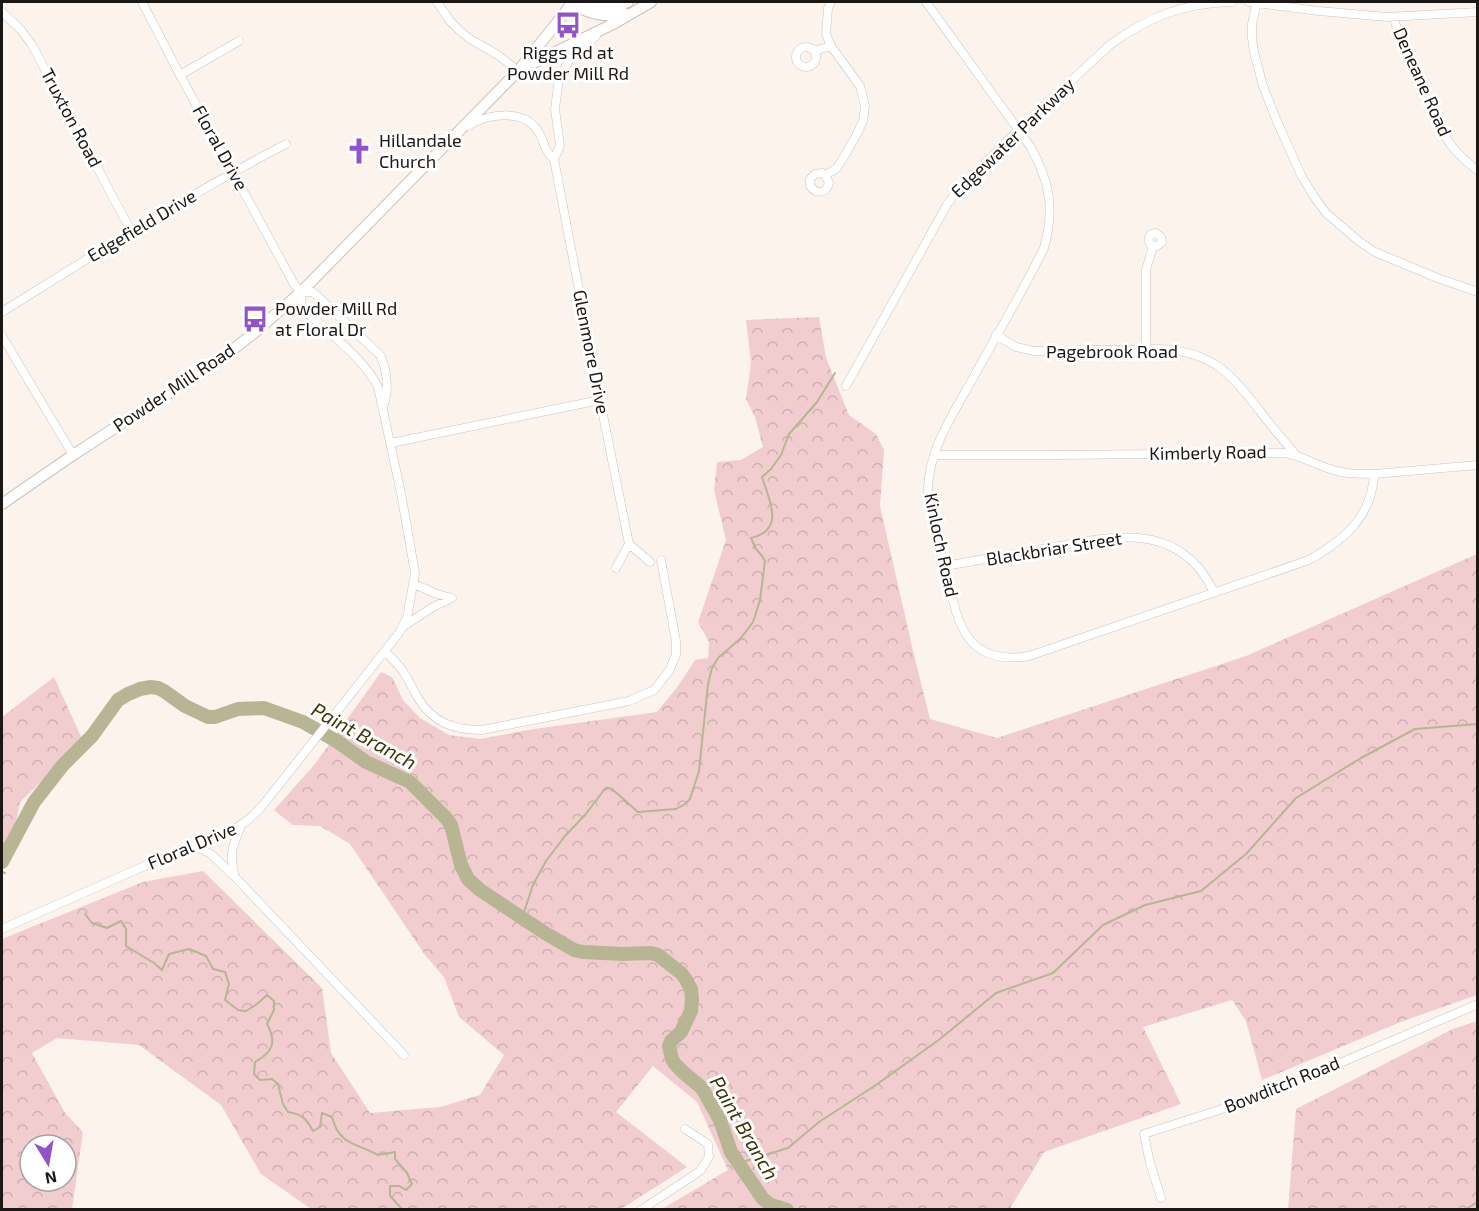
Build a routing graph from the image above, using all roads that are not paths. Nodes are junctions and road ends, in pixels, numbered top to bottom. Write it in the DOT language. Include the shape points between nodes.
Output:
graph roads {
  1 [pos="142,2"];
  2 [pos="437,2"];
  3 [pos="571,2"];
  4 [pos="583,2"];
  5 [pos="628,2"];
  6 [pos="650,2"];
  7 [pos="831,2"];
  8 [pos="926,2"];
  9 [pos="1232,2"];
  10 [pos="1249,2"];
  11 [pos="1257,2"];
  12 [pos="2,12"];
  13 [pos="1478,12"];
  14 [pos="1394,18"];
  15 [pos="615,23"];
  16 [pos="239,42"];
  17 [pos="831,46"];
  18 [pos="814,51"];
  19 [pos="518,71"];
  20 [pos="180,75"];
  21 [pos="1019,129"];
  22 [pos="454,135"];
  23 [pos="286,144"];
  24 [pos="554,159"];
  25 [pos="233,171"];
  26 [pos="1478,171"];
  27 [pos="825,175"];
  28 [pos="131,231"];
  29 [pos="1153,246"];
  30 [pos="1476,288"];
  31 [pos="301,292"];
  32 [pos="2,312"];
  33 [pos="2,336"];
  34 [pos="996,336"];
  35 [pos="1146,350"];
  36 [pos="846,386"];
  37 [pos="600,400"];
  38 [pos="383,406"];
  39 [pos="391,442"];
  40 [pos="73,455"];
  41 [pos="933,455"];
  42 [pos="1296,455"];
  43 [pos="1478,465"];
  44 [pos="1374,474"];
  45 [pos="2,504"];
  46 [pos="630,544"];
  47 [pos="661,560"];
  48 [pos="650,562"];
  49 [pos="945,566"];
  50 [pos="616,568"];
  51 [pos="414,584"];
  52 [pos="1214,592"];
  53 [pos="402,627"];
  54 [pos="385,651"];
  55 [pos="241,826"];
  56 [pos="194,846"];
  57 [pos="235,876"];
  58 [pos="2,929"];
  59 [pos="1478,1004"];
  60 [pos="404,1054"];
  61 [pos="686,1129"];
  62 [pos="1161,1198"];
  63 [pos="641,1209"];
  1 -- 20 [label="street, Floral Drive"];
  2 -- 19 [label="street" via="459,30"];
  3 -- 6 [label="main road, Powder Mill Road" via="584,12 614,16"];
  3 -- 19 [label="main road, Powder Mill Road"];
  4 -- 5 [label="main road" via="599,7"];
  6 -- 15 [label="main road"];
  7 -- 17 [label="street" via="826,34"];
  8 -- 21 [label="street, Kinloch Road"];
  9 -- 21 [label="street, Edgewater Parkway" via="1181,8 1127,33"];
  10 -- 11 [label="street"];
  11 -- 14 [label="street"];
  11 -- 30 [label="street" via="1252,38 1263,86 1301,175 1319,204 1330,218 1375,252 1440,279"];
  12 -- 28 [label="street, Truxton Road" via="32,45"];
  13 -- 14 [label="street"];
  14 -- 26 [label="street, Deneane Road" via="1434,116 1449,143"];
  15 -- 19 [label="main road"];
  15 -- 24 [label="street" via="570,58 559,78 555,109 560,146"];
  16 -- 20 [label="street"];
  17 -- 18 [label="street"];
  17 -- 27 [label="street" via="860,86 865,106 856,136 836,169"];
  19 -- 22 [label="main road, Powder Mill Road"];
  20 -- 25 [label="street, Floral Drive"];
  21 -- 34 [label="street, Kinloch Road" via="1045,177 1050,219 1044,248"];
  21 -- 36 [label="street, Edgewater Parkway" via="948,203"];
  22 -- 24 [label="street" via="484,118 528,120"];
  22 -- 31 [label="main road, Powder Mill Road"];
  23 -- 25 [label="street, Edgefield Drive"];
  24 -- 37 [label="street, Glenmore Drive"];
  25 -- 28 [label="street, Edgefield Drive"];
  25 -- 31 [label="street, Floral Drive"];
  28 -- 32 [label="street, Edgefield Drive"];
  29 -- 35 [label="street" via="1146,270"];
  31 -- 38 [label="street, Floral Drive" via="302,308 373,377"];
  31 -- 38 [label="street, Floral Drive" via="313,292 380,355 386,382"];
  31 -- 40 [label="main road, Powder Mill Road" via="218,361"];
  33 -- 40 [label="street"];
  34 -- 35 [label="street, Pagebrook Road" via="1034,351"];
  34 -- 41 [label="street, Kinloch Road"];
  35 -- 42 [label="street, Pagebrook Road" via="1190,353 1218,366 1240,386"];
  37 -- 39 [label="street"];
  37 -- 46 [label="street, Glenmore Drive"];
  38 -- 39 [label="street, Floral Drive"];
  39 -- 51 [label="street, Floral Drive" via="416,573"];
  40 -- 45 [label="main road, Powder Mill Road"];
  41 -- 42 [label="street, Kimberly Road"];
  41 -- 49 [label="street, Kinloch Road" via="929,499"];
  42 -- 44 [label="street, Kimberly Road" via="1332,470"];
  43 -- 44 [label="street, Kimberly Road"];
  44 -- 52 [label="street, Kinloch Road" via="1365,510 1341,540 1309,560"];
  46 -- 48 [label="street"];
  46 -- 50 [label="street"];
  47 -- 54 [label="street" via="676,655 654,690 629,701 482,730 459,728 431,715 404,672"];
  49 -- 52 [label="street, Blackbriar Street" via="1101,539 1137,538 1158,541 1181,552 1197,566"];
  49 -- 52 [label="street, Kinloch Road" via="963,632 980,650 1001,658 1029,656"];
  51 -- 53 [label="street, Floral Drive"];
  51 -- 53 [label="street" via="452,598"];
  53 -- 54 [label="street, Floral Drive"];
  54 -- 55 [label="street, Floral Drive" via="258,811"];
  55 -- 56 [label="street, Floral Drive"];
  55 -- 57 [label="street" via="231,853"];
  56 -- 57 [label="street" via="211,854"];
  56 -- 58 [label="street, Floral Drive"];
  57 -- 60 [label="street"];
  59 -- 62 [label="street, Bowditch Road" via="1263,1096 1144,1134"];
  61 -- 63 [label="street" via="708,1144 709,1158 700,1171"];
}
